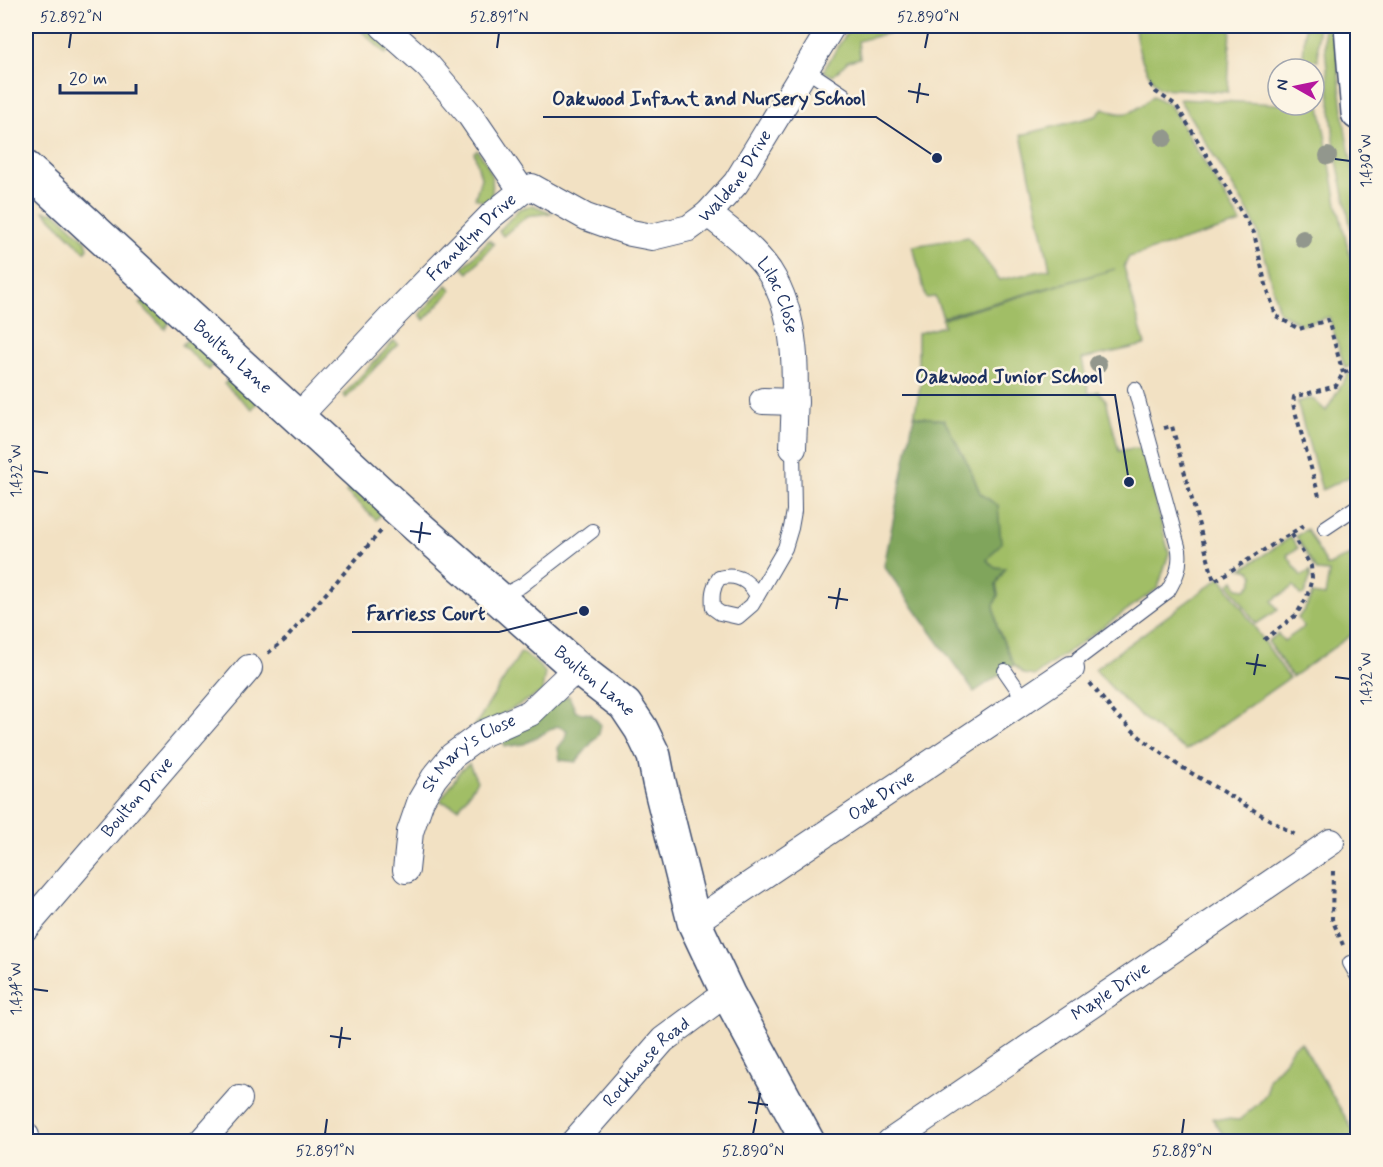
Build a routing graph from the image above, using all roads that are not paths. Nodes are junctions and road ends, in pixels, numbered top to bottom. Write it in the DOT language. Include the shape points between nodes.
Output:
graph roads {
  1 [pos="382,26"];
  2 [pos="832,26"];
  3 [pos="1351,26"];
  4 [pos="805,69"];
  5 [pos="844,95"];
  6 [pos="1358,113"];
  7 [pos="27,172"];
  8 [pos="522,191"];
  9 [pos="708,214"];
  10 [pos="1135,389"];
  11 [pos="763,401"];
  12 [pos="795,402"];
  13 [pos="298,417"];
  14 [pos="793,448"];
  15 [pos="1358,506"];
  16 [pos="1326,528"];
  17 [pos="592,531"];
  18 [pos="757,596"];
  19 [pos="498,598"];
  20 [pos="1073,666"];
  21 [pos="249,668"];
  22 [pos="577,668"];
  23 [pos="1005,671"];
  24 [pos="1025,700"];
  25 [pos="1323,848"];
  26 [pos="406,870"];
  27 [pos="694,922"];
  28 [pos="26,927"];
  29 [pos="1350,963"];
  30 [pos="1358,977"];
  31 [pos="728,994"];
  32 [pos="239,1099"];
  33 [pos="26,1136"];
  34 [pos="27,1142"];
  35 [pos="201,1142"];
  36 [pos="574,1142"];
  37 [pos="808,1142"];
  38 [pos="890,1142"];
  1 -- 8 [label="street, Franklyn Drive" via="428,66 470,115"];
  2 -- 4 [label="street, Waldene Drive"];
  3 -- 6 [label="street"];
  4 -- 5 [label="lane"];
  4 -- 9 [label="street, Waldene Drive" via="736,183"];
  7 -- 13 [label="street, Boulton Lane"];
  8 -- 9 [label="street, Waldene Drive" via="531,187 586,217 652,237 689,228"];
  8 -- 13 [label="street, Franklyn Drive" via="492,215"];
  9 -- 12 [label="street, Lilac Close" via="768,271 780,292 795,353"];
  10 -- 20 [label="lane" via="1181,563 1168,591"];
  11 -- 12 [label="street"];
  12 -- 14 [label="street, Lilac Close"];
  13 -- 19 [label="street, Boulton Lane"];
  14 -- 18 [label="lane" via="791,528 785,548"];
  15 -- 16 [label="lane"];
  17 -- 19 [label="lane" via="521,586"];
  19 -- 22 [label="street, Boulton Lane"];
  20 -- 24 [label="street, Oak Drive"];
  21 -- 28 [label="street, Boulton Drive"];
  22 -- 26 [label="street, St Mary's Close" via="530,713 482,734 453,756 434,778 410,832"];
  22 -- 27 [label="street, Boulton Lane" via="625,705 646,738 654,756"];
  23 -- 24 [label="lane"];
  24 -- 27 [label="street, Oak Drive"];
  25 -- 38 [label="street, Maple Drive"];
  27 -- 31 [label="street, Boulton Lane"];
  29 -- 30 [label="lane"];
  31 -- 36 [label="street, Rockhouse Road" via="663,1040"];
  31 -- 37 [label="street, Boulton Lane"];
  32 -- 35 [label="street"];
  33 -- 34 [label="street"];
}
